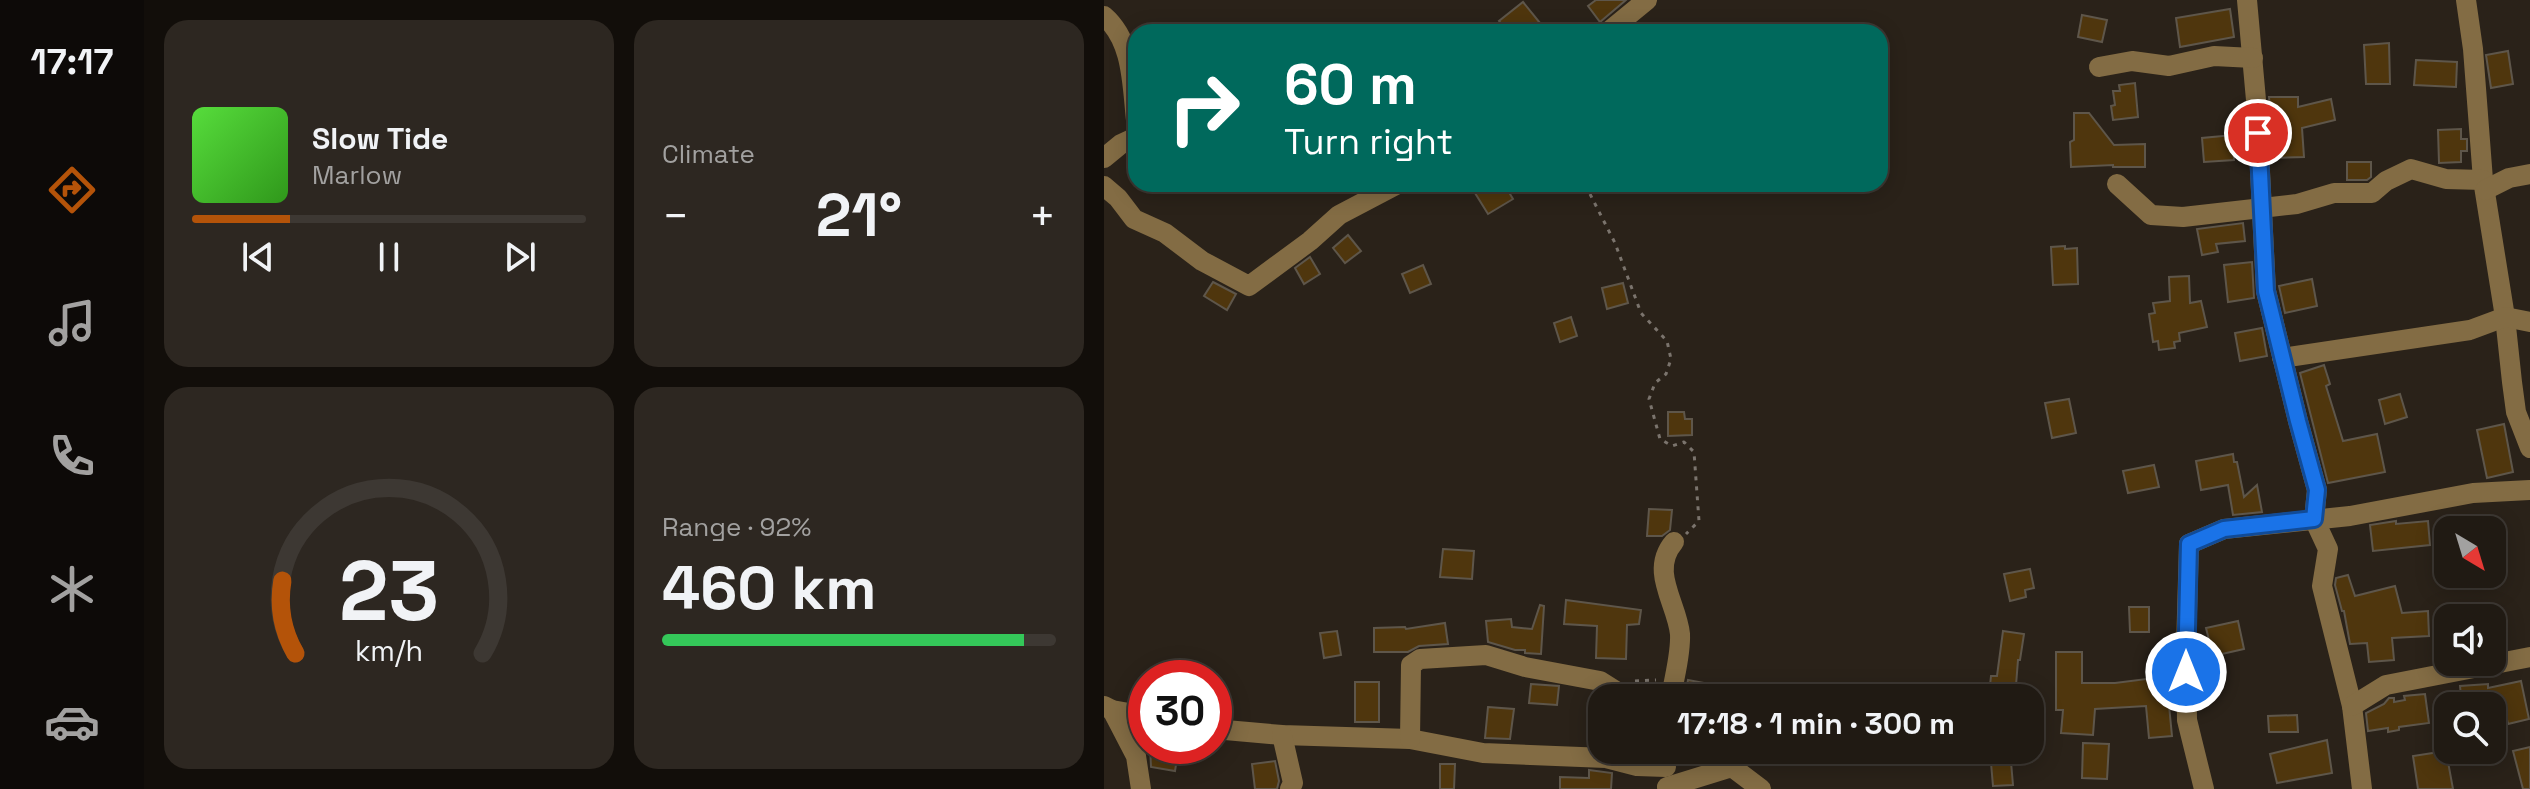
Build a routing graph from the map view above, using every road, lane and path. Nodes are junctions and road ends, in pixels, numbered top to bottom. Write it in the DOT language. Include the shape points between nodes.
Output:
graph roads {
  1 [pos="1647,0"];
  2 [pos="2247,0"];
  3 [pos="2466,0"];
  4 [pos="1104,16"];
  5 [pos="1618,24"];
  6 [pos="1128,56"];
  7 [pos="2253,58"];
  8 [pos="2099,67"];
  9 [pos="1128,141"];
  10 [pos="1104,158"];
  11 [pos="2530,174"];
  12 [pos="2117,184"];
  13 [pos="2484,185"];
  14 [pos="1104,186"];
  15 [pos="1383,192"];
  16 [pos="1590,192"];
  17 [pos="2261,208"];
  18 [pos="2505,317"];
  19 [pos="2530,322"];
  20 [pos="2282,358"];
  21 [pos="2530,448"];
  22 [pos="2530,488"];
  23 [pos="2317,490"];
  24 [pos="2350,516"];
  25 [pos="2314,519"];
  26 [pos="1674,542"];
  27 [pos="2530,657"];
  28 [pos="1605,684"];
  29 [pos="1631,684"];
  30 [pos="1666,684"];
  31 [pos="1673,684"];
  32 [pos="2352,706"];
  33 [pos="1108,708"];
  34 [pos="1128,712"];
  35 [pos="1232,731"];
  36 [pos="1282,735"];
  37 [pos="1410,739"];
  38 [pos="1667,773"];
  39 [pos="1141,789"];
  40 [pos="1290,789"];
  41 [pos="1761,789"];
  42 [pos="2204,789"];
  43 [pos="2362,789"];
  1 -- 5 [label="street"];
  2 -- 7 [label="street"];
  3 -- 13 [label="street"];
  4 -- 6 [label="street" via="1122,37"];
  7 -- 8 [label="street" via="2214,56 2169,66 2132,61"];
  7 -- 17 [label="street"];
  9 -- 10 [label="street"];
  11 -- 13 [label="street"];
  12 -- 17 [label="street" via="2151,215 2183,217"];
  13 -- 17 [label="street" via="2411,169 2372,193 2334,193"];
  13 -- 18 [label="street"];
  14 -- 15 [label="street" via="1134,219 1249,286 1339,215"];
  16 -- 26 [label="path" via="1641,313 1667,341 1671,359 1649,399 1660,439 1672,446 1684,442 1694,452 1699,521"];
  17 -- 20 [label="street" via="2266,291"];
  18 -- 19 [label="street"];
  18 -- 20 [label="street" via="2470,330"];
  18 -- 21 [label="street" via="2516,412"];
  20 -- 23 [label="street"];
  22 -- 24 [label="street"];
  23 -- 24 [label="street"];
  23 -- 25 [label="street"];
  24 -- 25 [label="street"];
  25 -- 32 [label="street" via="2328,549 2322,586"];
  25 -- 42 [label="street" via="2224,529 2189,544 2187,720"];
  26 -- 31 [label="street" via="1662,571 1680,634"];
  27 -- 32 [label="street" via="2386,685"];
  28 -- 37 [label="street" via="1486,655 1420,659 1411,665"];
  29 -- 30 [label="path" via="1664,679"];
  32 -- 43 [label="street"];
  33 -- 34 [label="street"];
  33 -- 39 [label="street" via="1136,756"];
  35 -- 36 [label="street"];
  36 -- 37 [label="street"];
  36 -- 40 [label="street"];
  37 -- 38 [label="street" via="1483,753 1606,758"];
  38 -- 41 [label="street" via="1732,767"];
}
